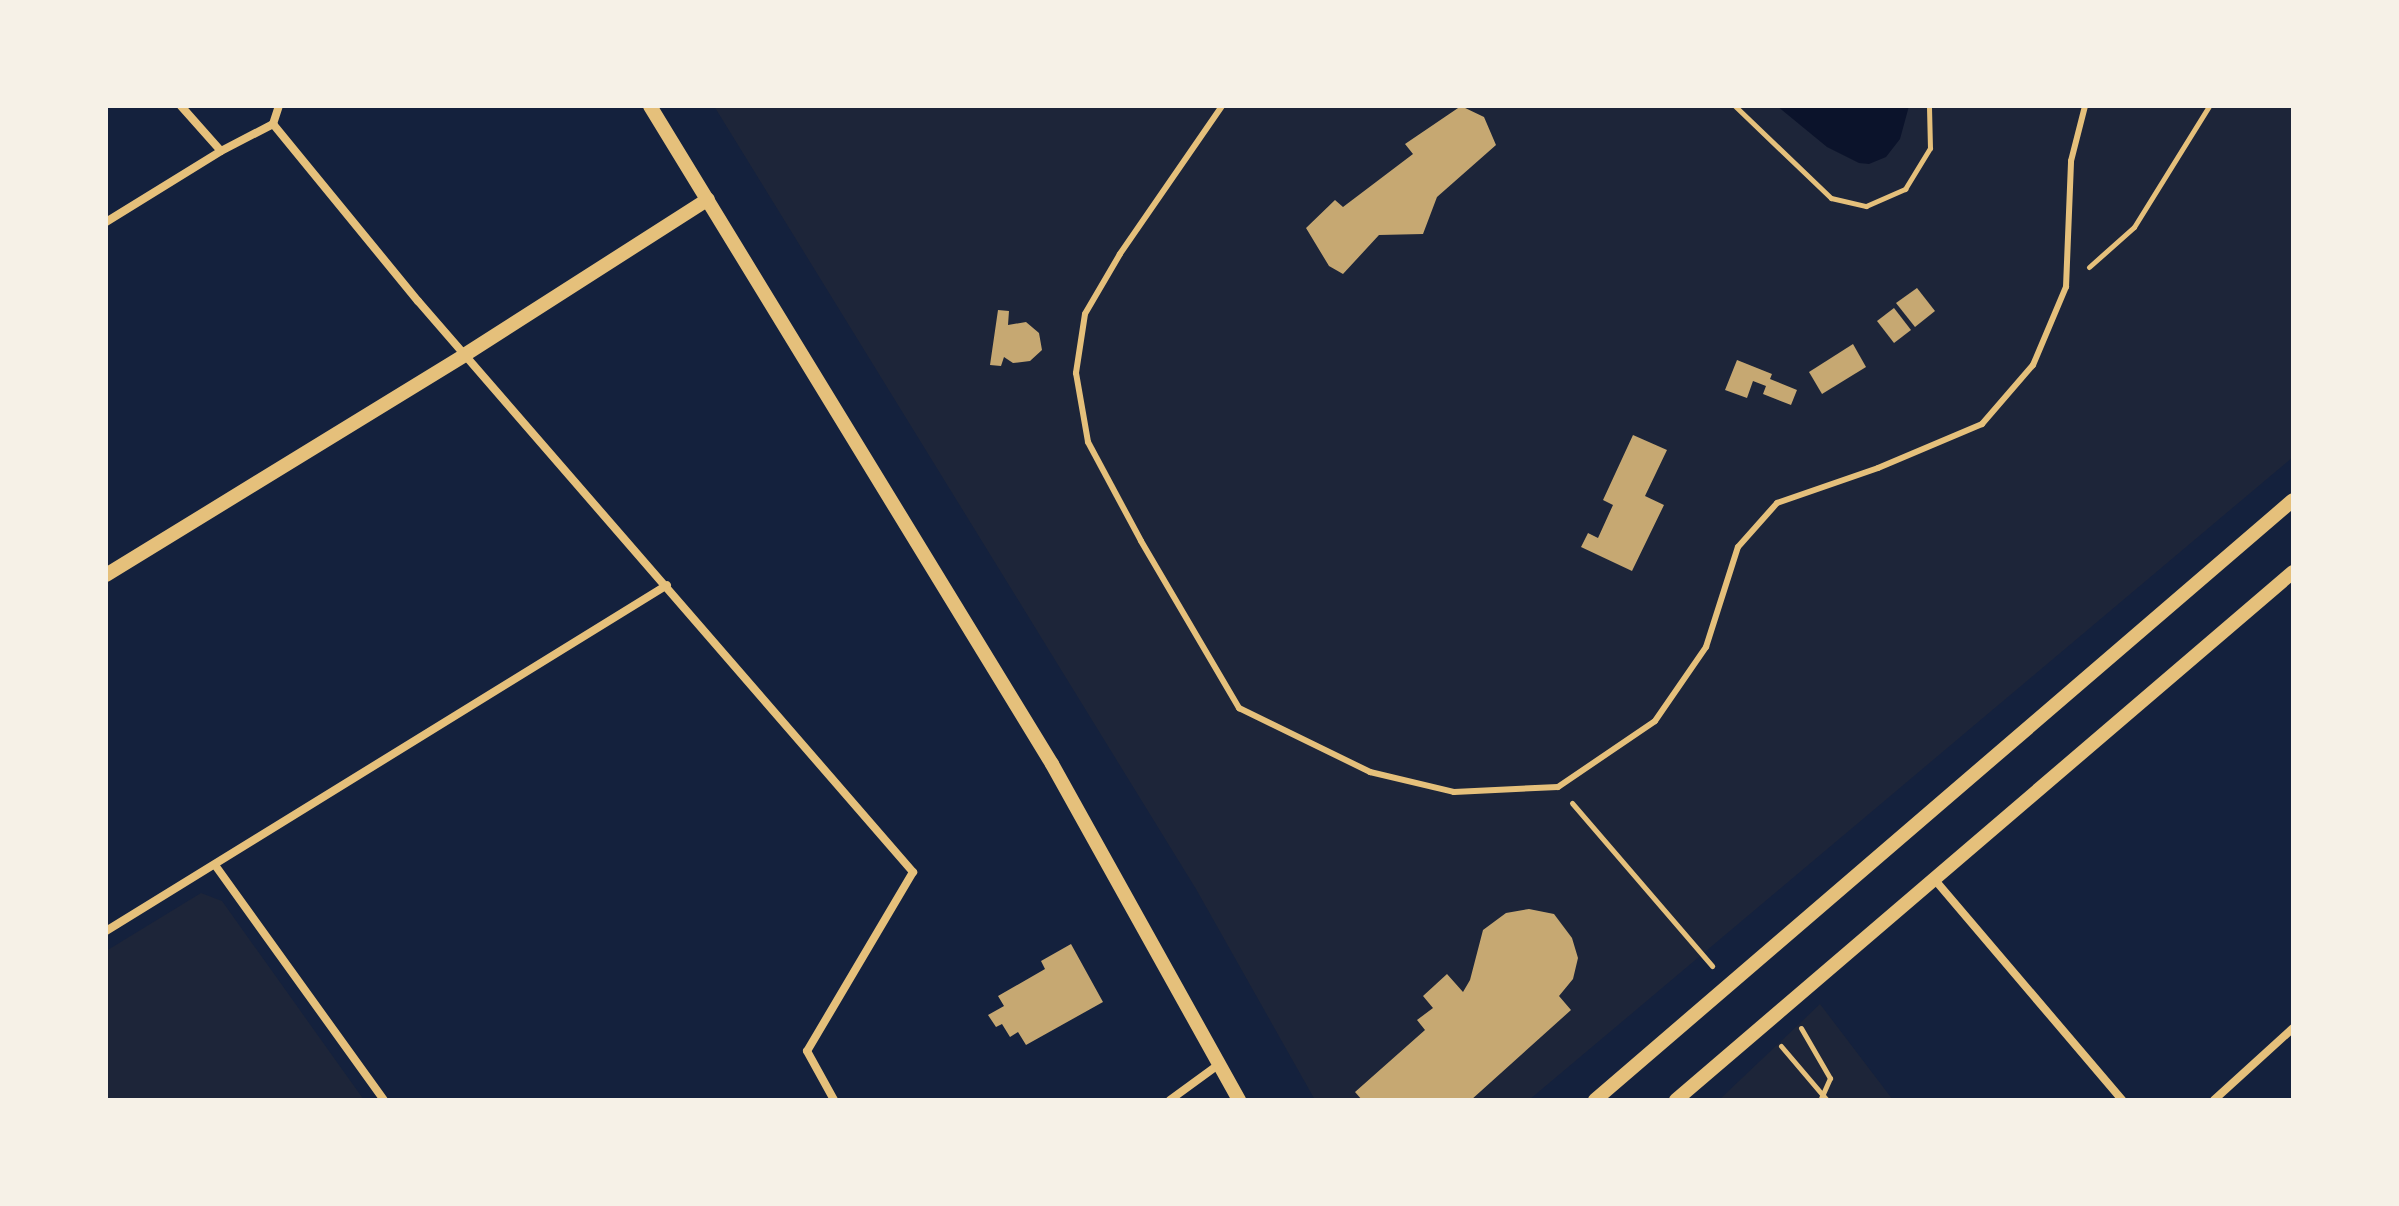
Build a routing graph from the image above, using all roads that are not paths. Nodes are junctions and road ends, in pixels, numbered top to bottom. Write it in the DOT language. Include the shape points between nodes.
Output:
graph roads {
  1 [pos="181,106"];
  2 [pos="279,106"];
  3 [pos="650,106"];
  4 [pos="1222,106"];
  5 [pos="2085,106"];
  6 [pos="273,124"];
  7 [pos="221,151"];
  8 [pos="708,199"];
  9 [pos="106,222"];
  10 [pos="466,354"];
  11 [pos="2293,500"];
  12 [pos="2293,572"];
  13 [pos="106,575"];
  14 [pos="667,585"];
  15 [pos="215,865"];
  16 [pos="1935,880"];
  17 [pos="106,931"];
  18 [pos="2293,1028"];
  19 [pos="1218,1065"];
  20 [pos="384,1100"];
  21 [pos="834,1100"];
  22 [pos="1170,1100"];
  23 [pos="1239,1100"];
  24 [pos="1595,1100"];
  25 [pos="1676,1100"];
  26 [pos="2122,1100"];
  27 [pos="2214,1100"];
  1 -- 7 [label="street"];
  2 -- 6 [label="street"];
  3 -- 8 [label="street"];
  4 -- 5 [label="lane" via="1085,314 1076,373 1088,442 1239,708 1370,772 1454,792 1558,787 1655,721 1706,647 1738,547 1777,503 1982,424 2033,365 2066,287 2071,161"];
  6 -- 7 [label="street"];
  6 -- 10 [label="street"];
  7 -- 9 [label="street"];
  8 -- 10 [label="street"];
  8 -- 19 [label="street" via="1052,764"];
  10 -- 13 [label="street"];
  10 -- 14 [label="street"];
  11 -- 24 [label="street"];
  12 -- 16 [label="street"];
  14 -- 15 [label="street"];
  14 -- 21 [label="street" via="913,872 807,1051"];
  15 -- 17 [label="street"];
  15 -- 20 [label="street"];
  16 -- 25 [label="street"];
  16 -- 26 [label="street"];
  18 -- 27 [label="street"];
  19 -- 22 [label="street"];
  19 -- 23 [label="street"];
}
